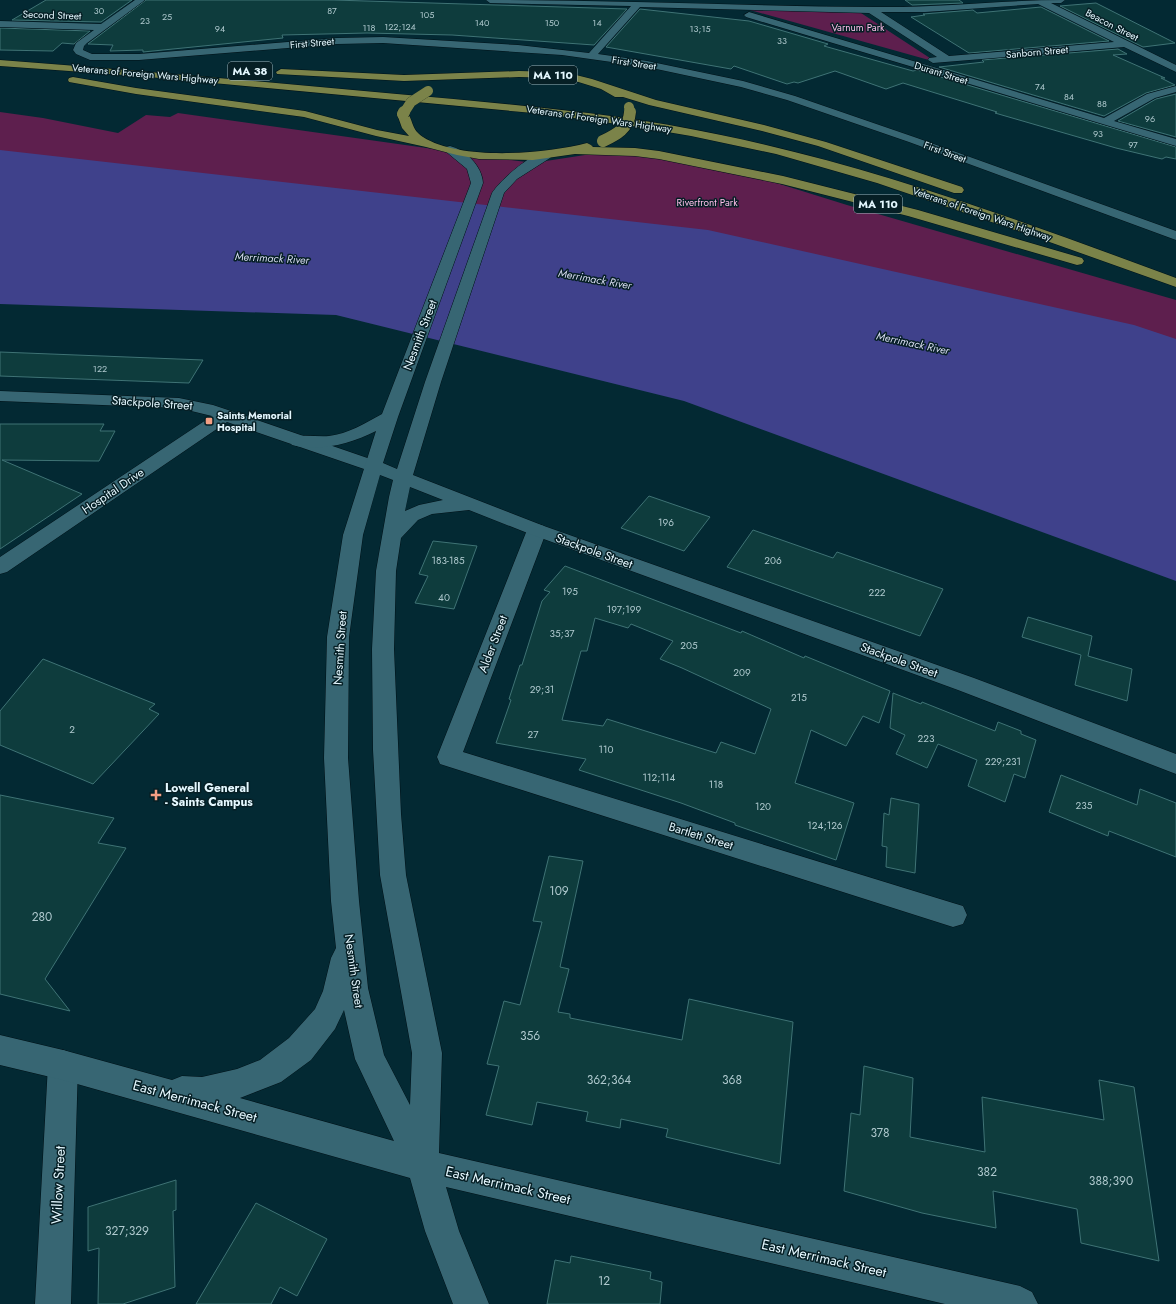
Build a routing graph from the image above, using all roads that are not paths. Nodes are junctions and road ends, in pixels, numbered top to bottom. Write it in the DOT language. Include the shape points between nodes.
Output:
graph roads {
  1 [pos="141,0"];
  2 [pos="490,0"];
  3 [pos="864,0"];
  4 [pos="1061,0"];
  5 [pos="574,1"];
  6 [pos="1040,1"];
  7 [pos="705,3"];
  8 [pos="638,4"];
  9 [pos="870,10"];
  10 [pos="0,24"];
  11 [pos="103,27"];
  12 [pos="1126,44"];
  13 [pos="591,56"];
  14 [pos="947,59"];
  15 [pos="908,62"];
  16 [pos="2,66"];
  17 [pos="196,68"];
  18 [pos="1176,69"];
  19 [pos="274,72"];
  20 [pos="499,75"];
  21 [pos="969,82"];
  22 [pos="606,88"];
  23 [pos="1176,89"];
  24 [pos="1104,122"];
  25 [pos="1176,143"];
  26 [pos="431,144"];
  27 [pos="450,150"];
  28 [pos="574,150"];
  29 [pos="546,155"];
  30 [pos="972,194"];
  31 [pos="1057,227"];
  32 [pos="1176,236"];
  33 [pos="1176,278"];
  34 [pos="1176,283"];
  35 [pos="1176,288"];
  36 [pos="0,396"];
  37 [pos="225,415"];
  38 [pos="389,417"];
  39 [pos="298,441"];
  40 [pos="372,466"];
  41 [pos="404,478"];
  42 [pos="475,505"];
  43 [pos="537,530"];
  44 [pos="391,538"];
  45 [pos="0,567"];
  46 [pos="449,757"];
  47 [pos="1176,764"];
  48 [pos="953,915"];
  49 [pos="349,940"];
  50 [pos="0,1050"];
  51 [pos="63,1065"];
  52 [pos="145,1088"];
  53 [pos="423,1165"];
  54 [pos="53,1304"];
  55 [pos="471,1304"];
  56 [pos="1020,1304"];
  1 -- 11 [label="street"];
  2 -- 5 [label="street"];
  3 -- 9 [label="street"];
  4 -- 6 [label="street"];
  5 -- 8 [label="street"];
  6 -- 9 [label="street"];
  6 -- 12 [label="street, Beacon Street"];
  7 -- 8 [label="street"];
  7 -- 9 [label="street"];
  7 -- 15 [label="street, Durant Street"];
  8 -- 13 [label="street"];
  9 -- 14 [label="street"];
  10 -- 11 [label="street, Second Street"];
  11 -- 13 [label="street, First Street" via="82,43 79,52 90,57 163,56 358,40 452,43"];
  12 -- 14 [label="street, Sanborn Street"];
  12 -- 18 [label="street, Beacon Street"];
  13 -- 32 [label="street, First Street" via="709,76 784,96"];
  14 -- 15 [label="street, Sanborn Street"];
  14 -- 21 [label="street"];
  15 -- 21 [label="street, Durant Street"];
  16 -- 17 [label="main road" via="75,63"];
  16 -- 26 [label="main road" via="136,91 305,114 376,133"];
  16 -- 34 [label="main road, Veterans of Foreign Wars Highway" via="123,72 532,110 676,129 780,152 888,182"];
  16 -- 35 [label="main road, Veterans of Foreign Wars Highway" via="543,117 668,135 760,154 838,175"];
  19 -- 20 [label="main road, MA 38" via="404,78"];
  20 -- 22 [label="main road, MA 110" via="558,76"];
  20 -- 26 [label="main road, MA 110, bridge" via="468,79 428,91 411,102 403,114 403,121 411,133"];
  21 -- 24 [label="street, Durant Street"];
  22 -- 28 [label="main road, bridge" via="621,97 629,107 628,123 603,141"];
  22 -- 30 [label="main road, MA 110" via="653,104 764,128 822,144"];
  23 -- 24 [label="street" via="1151,96"];
  24 -- 25 [label="street, Durant Street"];
  26 -- 27 [label="main road, MA 110"];
  27 -- 29 [label="main road" via="496,157"];
  27 -- 38 [label="street, Nesmith Street" via="474,169 478,176 475,191"];
  28 -- 29 [label="main road, MA 110"];
  28 -- 35 [label="main road, MA 110" via="659,155 783,180 906,211"];
  29 -- 41 [label="street, Nesmith Street" via="509,179 498,194 433,382"];
  31 -- 33 [label="main road"];
  36 -- 37 [label="street, Stackpole Street" via="179,403 207,408"];
  37 -- 39 [label="street, Stackpole Street"];
  37 -- 45 [label="street, Hospital Drive"];
  38 -- 39 [label="street" via="342,438 330,441"];
  38 -- 40 [label="street, Nesmith Street"];
  39 -- 40 [label="street, Stackpole Street"];
  40 -- 41 [label="street, Stackpole Street"];
  40 -- 49 [label="street, Nesmith Street" via="353,535 338,638 336,758"];
  41 -- 42 [label="street, Stackpole Street"];
  41 -- 44 [label="street, Nesmith Street"];
  42 -- 43 [label="street, Stackpole Street"];
  42 -- 44 [label="street" via="446,505 427,509 405,521"];
  43 -- 46 [label="street, Alder Street"];
  43 -- 47 [label="street, Stackpole Street" via="966,684"];
  44 -- 53 [label="street, Nesmith Street" via="386,571 383,649 385,750 393,875 427,1053"];
  46 -- 48 [label="street, Bartlett Street"];
  49 -- 52 [label="street" via="337,993 325,1019 300,1049 270,1071 237,1084 202,1092"];
  49 -- 53 [label="street, Nesmith Street" via="354,988 370,1059"];
  50 -- 51 [label="street, East Merrimack Street"];
  51 -- 52 [label="street, East Merrimack Street"];
  51 -- 54 [label="street, Willow Street"];
  52 -- 53 [label="street, East Merrimack Street"];
  53 -- 55 [label="street, Nesmith Street" via="442,1231"];
  53 -- 56 [label="street, East Merrimack Street"];
}
